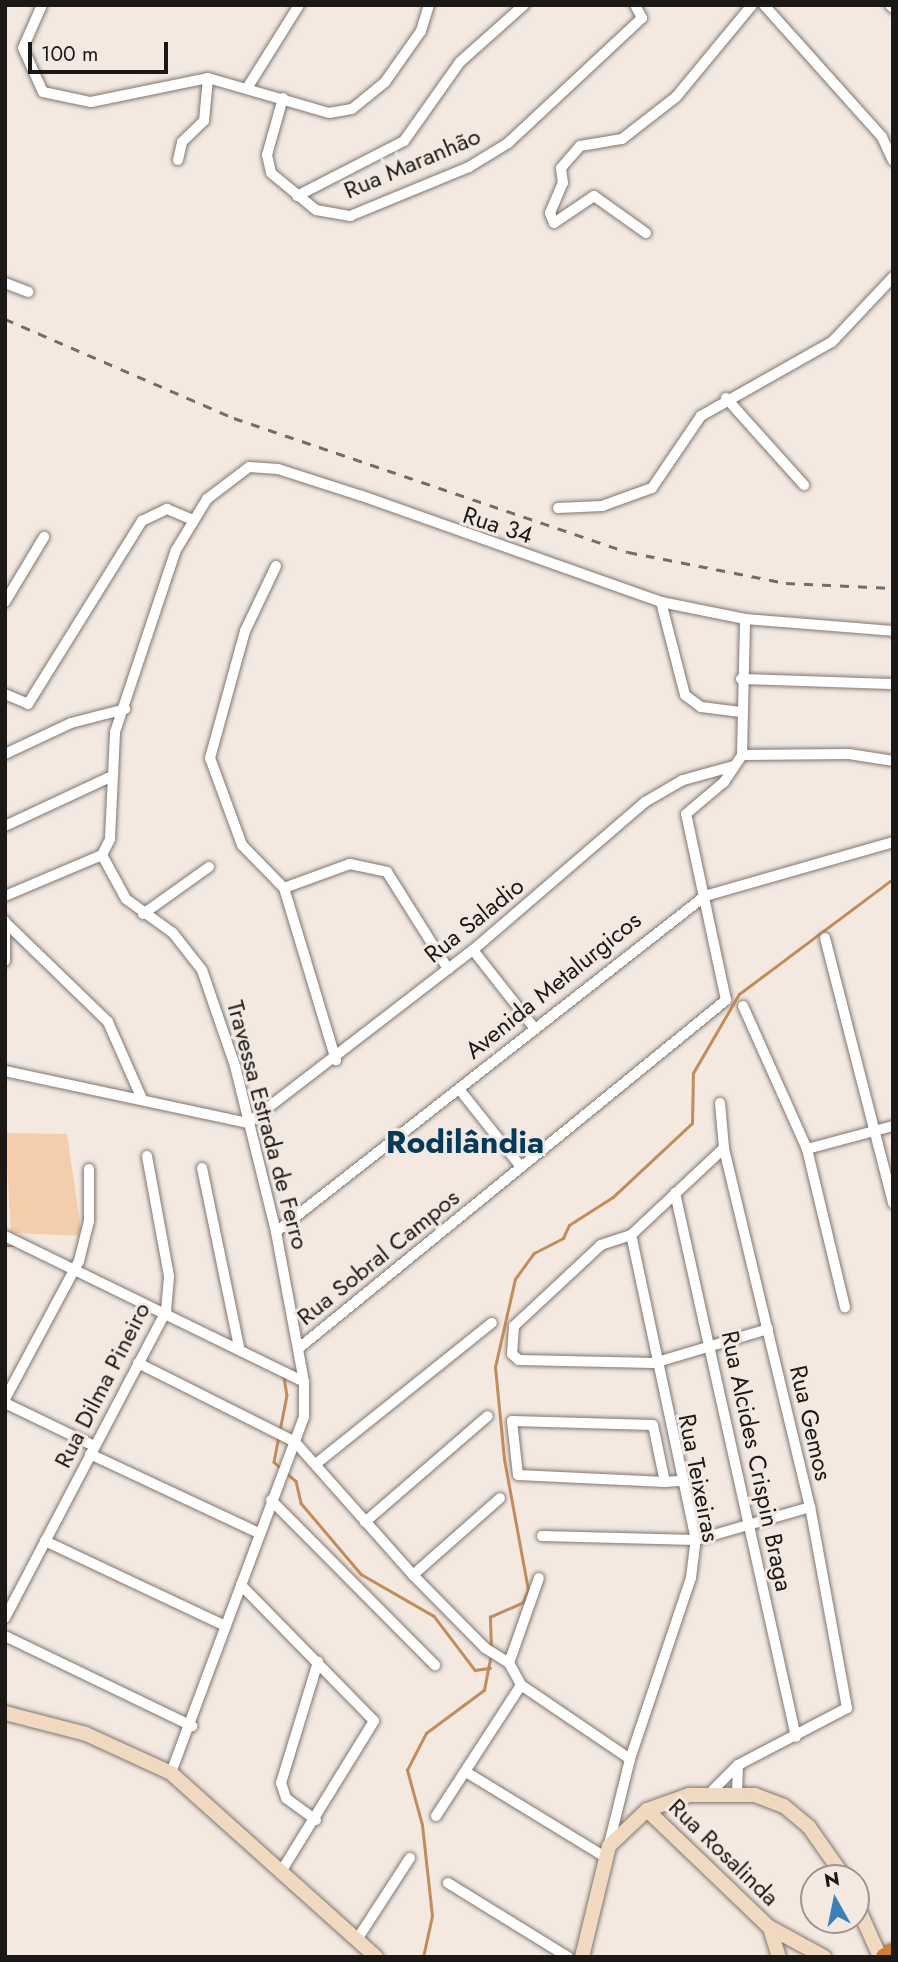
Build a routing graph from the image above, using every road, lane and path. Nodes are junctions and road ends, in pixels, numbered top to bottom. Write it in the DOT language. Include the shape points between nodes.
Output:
graph roads {
  1 [pos="42,5"];
  2 [pos="299,5"];
  3 [pos="429,5"];
  4 [pos="524,5"];
  5 [pos="751,5"];
  6 [pos="764,5"];
  7 [pos="637,8"];
  8 [pos="208,78"];
  9 [pos="249,85"];
  10 [pos="283,98"];
  11 [pos="178,160"];
  12 [pos="893,160"];
  13 [pos="297,196"];
  14 [pos="646,233"];
  15 [pos="893,277"];
  16 [pos="5,282"];
  17 [pos="28,292"];
  18 [pos="726,398"];
  19 [pos="804,485"];
  20 [pos="558,508"];
  21 [pos="191,519"];
  22 [pos="44,537"];
  23 [pos="276,566"];
  24 [pos="5,602"];
  25 [pos="662,602"];
  26 [pos="746,619"];
  27 [pos="893,631"];
  28 [pos="741,679"];
  29 [pos="893,684"];
  30 [pos="5,694"];
  31 [pos="125,709"];
  32 [pos="741,712"];
  33 [pos="5,754"];
  34 [pos="742,755"];
  35 [pos="893,761"];
  36 [pos="734,766"];
  37 [pos="112,776"];
  38 [pos="5,826"];
  39 [pos="893,842"];
  40 [pos="102,855"];
  41 [pos="209,867"];
  42 [pos="284,888"];
  43 [pos="5,896"];
  44 [pos="705,896"];
  45 [pos="143,914"];
  46 [pos="6,922"];
  47 [pos="825,938"];
  48 [pos="473,950"];
  49 [pos="5,961"];
  50 [pos="448,969"];
  51 [pos="743,1006"];
  52 [pos="535,1029"];
  53 [pos="336,1060"];
  54 [pos="5,1071"];
  55 [pos="459,1089"];
  56 [pos="142,1099"];
  57 [pos="720,1103"];
  58 [pos="248,1122"];
  59 [pos="893,1126"];
  60 [pos="875,1131"];
  61 [pos="724,1148"];
  62 [pos="807,1149"];
  63 [pos="147,1156"];
  64 [pos="521,1167"];
  65 [pos="202,1168"];
  66 [pos="89,1169"];
  67 [pos="675,1193"];
  68 [pos="893,1203"];
  69 [pos="276,1231"];
  70 [pos="631,1235"];
  71 [pos="5,1236"];
  72 [pos="75,1271"];
  73 [pos="845,1307"];
  74 [pos="164,1314"];
  75 [pos="492,1323"];
  76 [pos="768,1329"];
  77 [pos="711,1344"];
  78 [pos="239,1348"];
  79 [pos="299,1348"];
  80 [pos="138,1363"];
  81 [pos="654,1363"];
  82 [pos="304,1382"];
  83 [pos="5,1401"];
  84 [pos="488,1416"];
  85 [pos="293,1440"];
  86 [pos="92,1450"];
  87 [pos="317,1463"];
  88 [pos="679,1481"];
  89 [pos="664,1482"];
  90 [pos="500,1498"];
  91 [pos="271,1500"];
  92 [pos="810,1507"];
  93 [pos="365,1522"];
  94 [pos="749,1525"];
  95 [pos="259,1533"];
  96 [pos="542,1536"];
  97 [pos="696,1540"];
  98 [pos="45,1541"];
  99 [pos="413,1575"];
  100 [pos="539,1578"];
  101 [pos="241,1585"];
  102 [pos="5,1618"];
  103 [pos="226,1626"];
  104 [pos="5,1636"];
  105 [pos="318,1662"];
  106 [pos="509,1663"];
  107 [pos="435,1665"];
  108 [pos="522,1685"];
  109 [pos="5,1713"];
  110 [pos="192,1726"];
  111 [pos="796,1737"];
  112 [pos="630,1759"];
  113 [pos="738,1765"];
  114 [pos="466,1772"];
  115 [pos="171,1773"];
  116 [pos="713,1790"];
  117 [pos="737,1793"];
  118 [pos="647,1810"];
  119 [pos="436,1816"];
  120 [pos="316,1820"];
  121 [pos="607,1851"];
  122 [pos="411,1858"];
  123 [pos="835,1864"];
  124 [pos="280,1873"];
  125 [pos="448,1883"];
  126 [pos="769,1927"];
  127 [pos="870,1933"];
  128 [pos="356,1941"];
  129 [pos="893,1953"];
  130 [pos="376,1957"];
  131 [pos="568,1957"];
  132 [pos="582,1957"];
  133 [pos="779,1957"];
  134 [pos="824,1957"];
  135 [pos="882,1957"];
  1 -- 8 [label="street" via="23,48 43,92 91,102 182,79"];
  2 -- 9 [label="street"];
  3 -- 10 [label="street" via="398,66 363,103 329,113"];
  4 -- 13 [label="street" via="460,62 404,141"];
  5 -- 14 [label="street" via="676,97 622,139 580,146 561,168 563,183 550,213 554,223 594,196"];
  6 -- 12 [label="street" via="882,137"];
  7 -- 13 [label="street, Rua Maranhão" via="642,18 545,115 469,167 350,216 316,209"];
  8 -- 9 [label="street"];
  8 -- 11 [label="street" via="204,121 182,142"];
  9 -- 10 [label="street"];
  10 -- 13 [label="street, Rua Maranhão" via="268,164"];
  15 -- 18 [label="street" via="832,342"];
  16 -- 17 [label="street"];
  18 -- 19 [label="street"];
  18 -- 20 [label="street" via="696,422 652,488 602,506"];
  21 -- 25 [label="street, Rua 34" via="238,471 265,466"];
  21 -- 30 [label="street" via="167,509 154,512 131,532 27,705"];
  21 -- 31 [label="street"];
  22 -- 24 [label="street"];
  23 -- 42 [label="street" via="245,631 210,758 242,845"];
  25 -- 26 [label="street, Rua 34"];
  25 -- 32 [label="street" via="685,695 701,707"];
  26 -- 27 [label="street"];
  26 -- 28 [label="street"];
  28 -- 29 [label="street"];
  28 -- 32 [label="street"];
  31 -- 33 [label="street" via="71,723"];
  31 -- 37 [label="street" via="115,732"];
  32 -- 34 [label="street"];
  34 -- 35 [label="street" via="849,754"];
  34 -- 36 [label="street"];
  36 -- 44 [label="street" via="686,814"];
  36 -- 48 [label="street, Rua Saladio" via="684,780 645,802"];
  37 -- 38 [label="street"];
  37 -- 40 [label="street" via="110,839"];
  39 -- 44 [label="street, Avenida Metalurgicos"];
  40 -- 43 [label="street"];
  40 -- 45 [label="street, Travessa Estrada de Ferro"];
  41 -- 45 [label="street"];
  42 -- 50 [label="street" via="350,864 387,872"];
  42 -- 53 [label="street"];
  44 -- 52 [label="street, Avenida Metalurgicos"];
  44 -- 64 [label="street, Rua Sobral Campos" via="726,1000"];
  45 -- 58 [label="street, Travessa Estrada de Ferro" via="173,933 202,970"];
  46 -- 49 [label="street"];
  46 -- 56 [label="street" via="108,1022"];
  47 -- 60 [label="street"];
  48 -- 50 [label="street, Rua Saladio"];
  48 -- 52 [label="street"];
  50 -- 53 [label="street, Rua Saladio"];
  51 -- 62 [label="street"];
  52 -- 55 [label="street, Avenida Metalurgicos"];
  53 -- 58 [label="street, Rua Saladio"];
  54 -- 56 [label="street"];
  55 -- 64 [label="street"];
  55 -- 69 [label="street, Avenida Metalurgicos"];
  56 -- 58 [label="street"];
  57 -- 61 [label="street, Rua Gemos"];
  58 -- 69 [label="street, Travessa Estrada de Ferro"];
  59 -- 60 [label="street"];
  60 -- 62 [label="street"];
  60 -- 68 [label="street"];
  61 -- 67 [label="street"];
  61 -- 76 [label="street, Rua Gemos"];
  62 -- 73 [label="street"];
  63 -- 74 [label="street, Rua Dilma Pineiro" via="169,1276"];
  64 -- 79 [label="street, Rua Sobral Campos"];
  65 -- 78 [label="street"];
  66 -- 72 [label="street" via="89,1221"];
  67 -- 70 [label="street"];
  67 -- 77 [label="street, Rua Alcides Crispin Braga"];
  69 -- 79 [label="street, Travessa Estrada de Ferro"];
  70 -- 81 [label="street, Rua Teixeiras"];
  70 -- 81 [label="street" via="601,1245 514,1326 512,1354 519,1360"];
  71 -- 72 [label="street"];
  72 -- 74 [label="street"];
  72 -- 83 [label="street"];
  74 -- 78 [label="street"];
  74 -- 80 [label="street, Rua Dilma Pineiro"];
  75 -- 87 [label="street"];
  76 -- 77 [label="street"];
  76 -- 92 [label="street, Rua Gemos"];
  77 -- 81 [label="street"];
  77 -- 94 [label="street, Rua Alcides Crispin Braga"];
  78 -- 82 [label="street"];
  79 -- 82 [label="street, Travessa Estrada de Ferro"];
  80 -- 85 [label="street"];
  80 -- 86 [label="street, Rua Dilma Pineiro"];
  81 -- 88 [label="street, Rua Teixeiras"];
  82 -- 85 [label="street, Travessa Estrada de Ferro"];
  83 -- 86 [label="street"];
  84 -- 93 [label="street"];
  85 -- 87 [label="street"];
  85 -- 91 [label="street, Travessa Estrada de Ferro"];
  86 -- 95 [label="street"];
  86 -- 98 [label="street, Rua Dilma Pineiro"];
  87 -- 93 [label="street"];
  88 -- 89 [label="street"];
  88 -- 97 [label="street, Rua Teixeiras"];
  89 -- 89 [label="street" via="517,1475 513,1420 653,1425"];
  90 -- 99 [label="street"];
  91 -- 95 [label="street, Travessa Estrada de Ferro"];
  91 -- 107 [label="street"];
  92 -- 94 [label="street"];
  92 -- 111 [label="street, Rua Gemos" via="846,1711"];
  93 -- 99 [label="street"];
  94 -- 97 [label="street"];
  94 -- 111 [label="street, Rua Alcides Crispin Braga"];
  95 -- 101 [label="street, Travessa Estrada de Ferro"];
  96 -- 97 [label="street"];
  97 -- 112 [label="street, Rua Teixeiras" via="691,1578"];
  98 -- 102 [label="street, Rua Dilma Pineiro"];
  98 -- 103 [label="street"];
  99 -- 106 [label="street" via="485,1648"];
  100 -- 106 [label="street"];
  101 -- 103 [label="street, Travessa Estrada de Ferro"];
  101 -- 105 [label="street"];
  103 -- 110 [label="street, Travessa Estrada de Ferro"];
  104 -- 110 [label="street"];
  105 -- 120 [label="street" via="281,1783 286,1798"];
  105 -- 120 [label="street" via="374,1721"];
  106 -- 108 [label="street"];
  108 -- 112 [label="street"];
  108 -- 114 [label="street"];
  109 -- 115 [label="main road" via="86,1734"];
  110 -- 115 [label="street, Travessa Estrada de Ferro"];
  111 -- 113 [label="street"];
  112 -- 121 [label="street, Rua Teixeiras"];
  113 -- 116 [label="street"];
  113 -- 117 [label="street"];
  114 -- 119 [label="street"];
  114 -- 121 [label="street"];
  115 -- 124 [label="main road"];
  116 -- 117 [label="main road"];
  116 -- 118 [label="main road"];
  117 -- 123 [label="main road" via="784,1806 809,1827"];
  118 -- 121 [label="main road"];
  118 -- 126 [label="main road, Rua Rosalinda"];
  120 -- 124 [label="street"];
  121 -- 132 [label="main road"];
  122 -- 128 [label="street"];
  124 -- 128 [label="main road"];
  125 -- 131 [label="street"];
  126 -- 133 [label="main road, Rua Rosalinda"];
  126 -- 134 [label="main road, Rua Rosalinda"];
  127 -- 135 [label="main road"];
  128 -- 130 [label="main road"];
  129 -- 135 [label="highway"];
}
